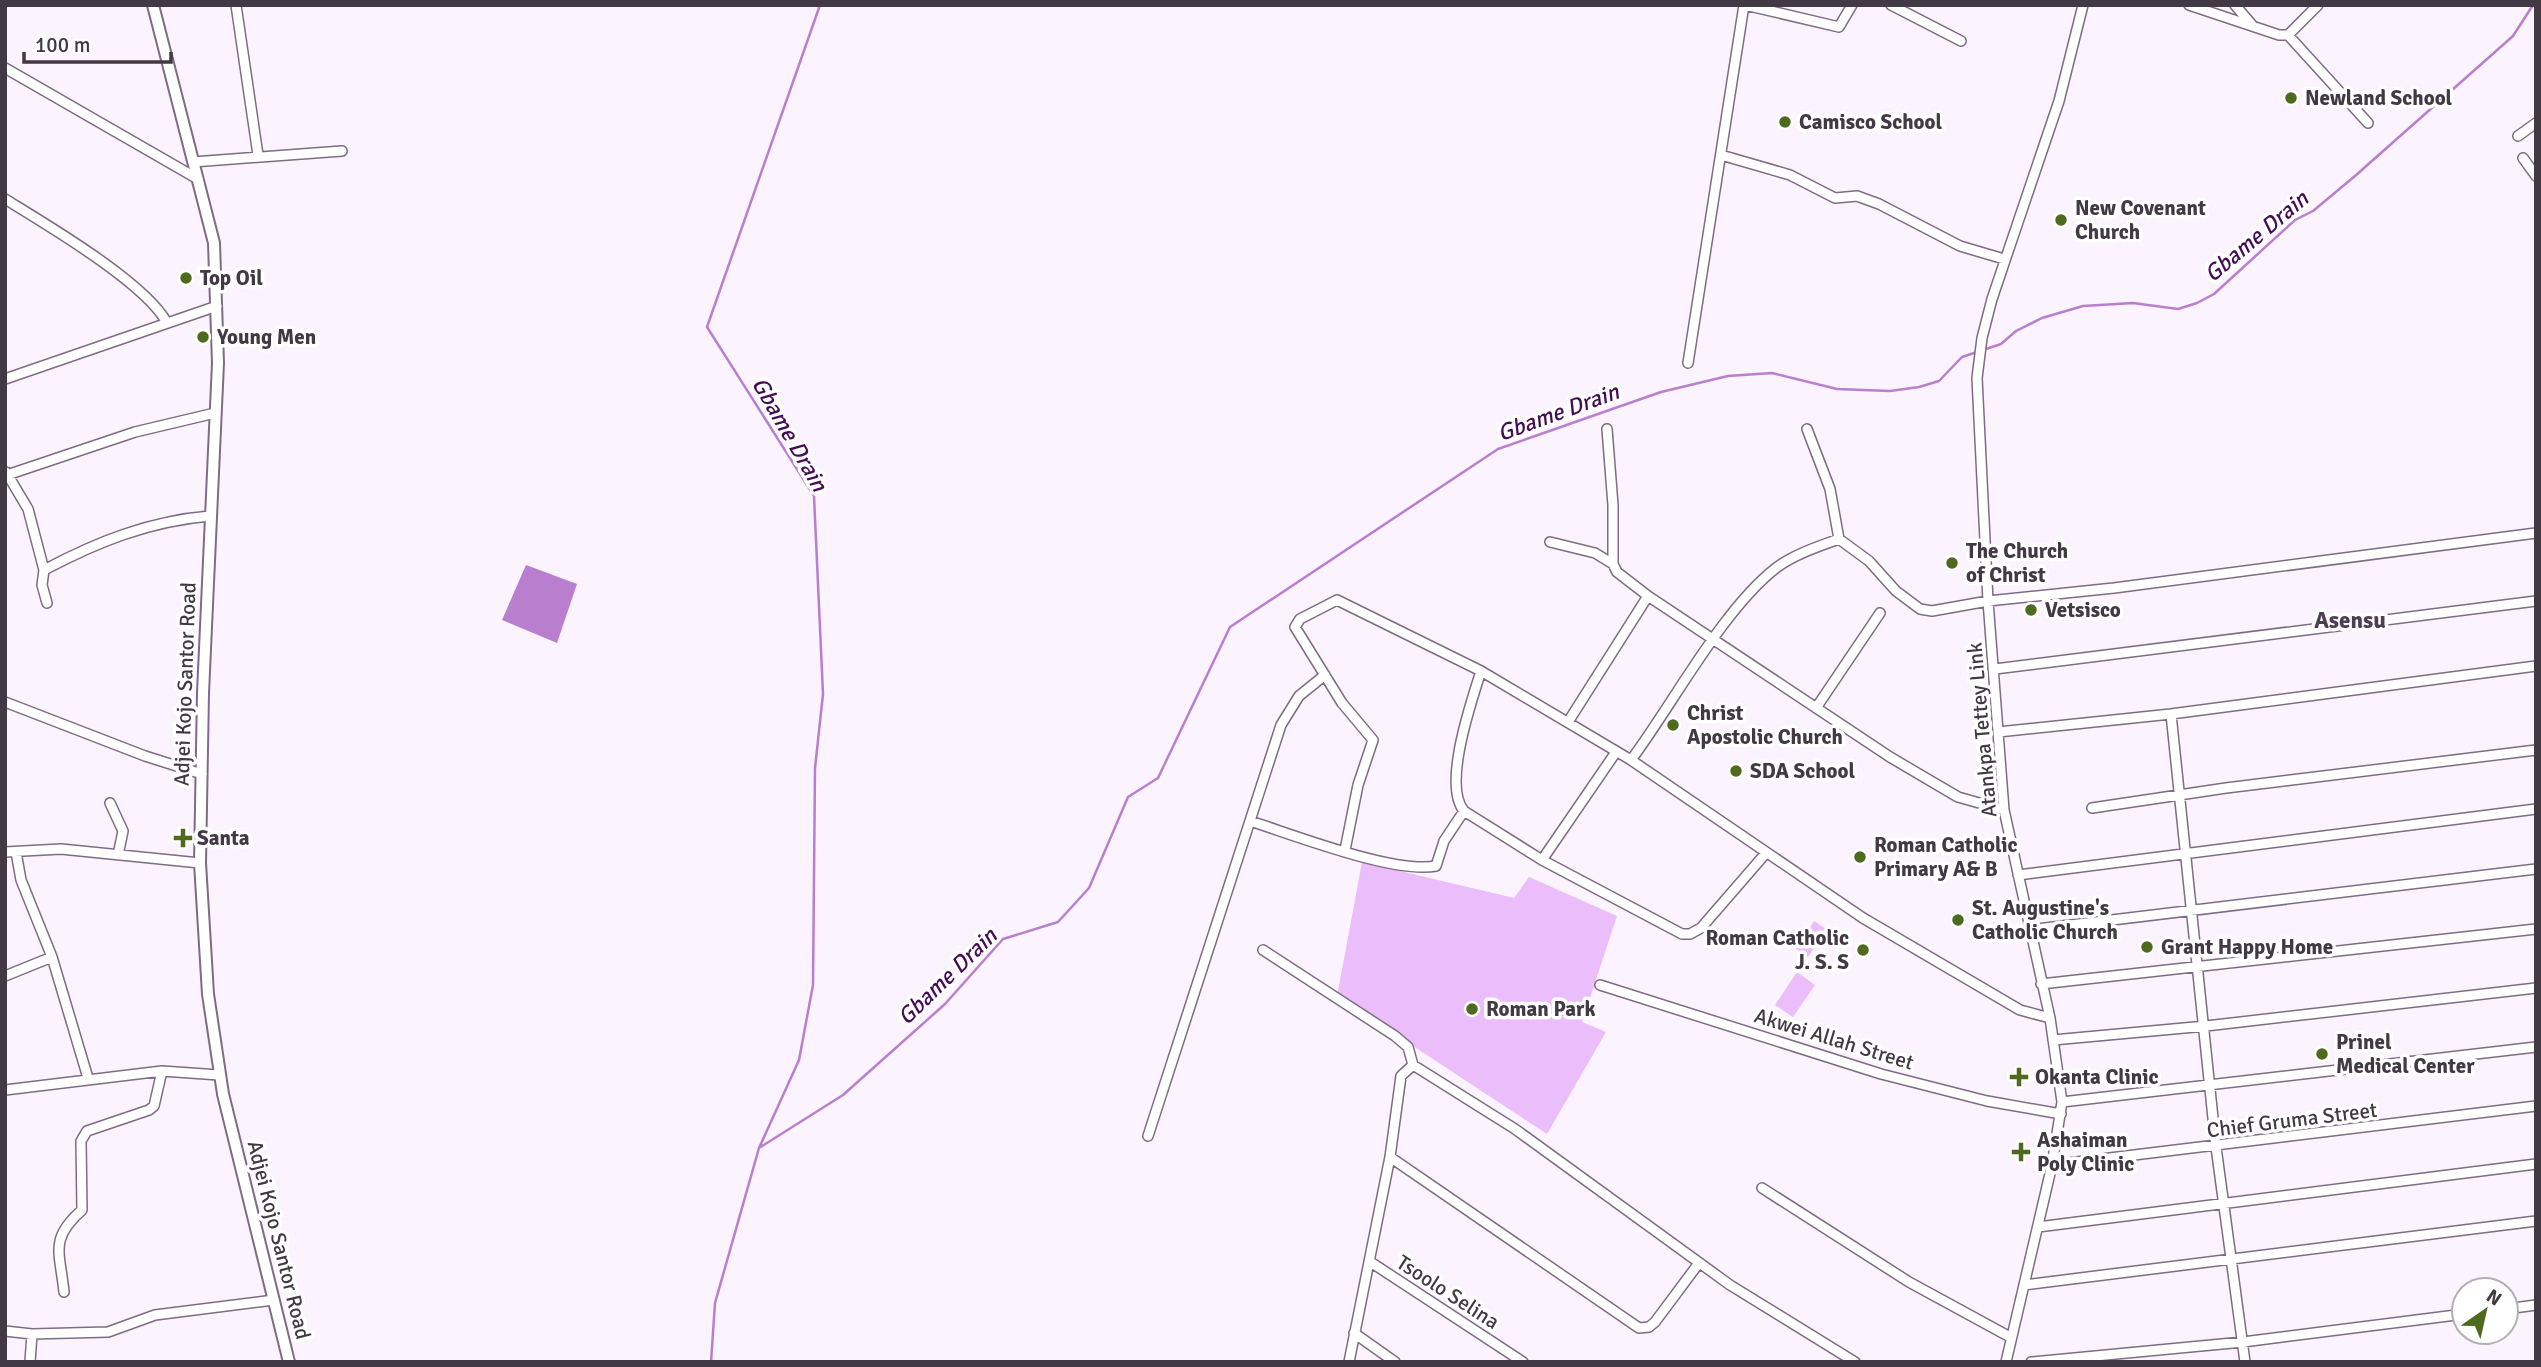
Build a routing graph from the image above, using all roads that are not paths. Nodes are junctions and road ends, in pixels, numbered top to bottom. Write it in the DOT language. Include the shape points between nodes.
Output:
graph roads {
  1 [pos="153,5"];
  2 [pos="236,5"];
  3 [pos="1744,5"];
  4 [pos="1852,5"];
  5 [pos="1891,5"];
  6 [pos="2083,5"];
  7 [pos="2189,5"];
  8 [pos="2235,5"];
  9 [pos="2318,5"];
  10 [pos="2252,25"];
  11 [pos="2288,35"];
  12 [pos="1961,41"];
  13 [pos="5,68"];
  14 [pos="2368,123"];
  15 [pos="2536,123"];
  16 [pos="2518,136"];
  17 [pos="342,151"];
  18 [pos="258,155"];
  19 [pos="1721,155"];
  20 [pos="2523,158"];
  21 [pos="193,162"];
  22 [pos="2536,176"];
  23 [pos="198,179"];
  24 [pos="5,199"];
  25 [pos="2004,259"];
  26 [pos="217,306"];
  27 [pos="167,323"];
  28 [pos="1688,363"];
  29 [pos="5,379"];
  30 [pos="215,412"];
  31 [pos="1606,429"];
  32 [pos="1807,429"];
  33 [pos="6,472"];
  34 [pos="210,516"];
  35 [pos="2536,533"];
  36 [pos="1839,539"];
  37 [pos="1550,542"];
  38 [pos="1613,564"];
  39 [pos="44,570"];
  40 [pos="1648,596"];
  41 [pos="1988,601"];
  42 [pos="2536,601"];
  43 [pos="47,603"];
  44 [pos="1880,613"];
  45 [pos="1714,640"];
  46 [pos="2536,666"];
  47 [pos="1995,669"];
  48 [pos="1481,671"];
  49 [pos="1325,675"];
  50 [pos="5,702"];
  51 [pos="1816,708"];
  52 [pos="2171,714"];
  53 [pos="1569,722"];
  54 [pos="1998,733"];
  55 [pos="2536,750"];
  56 [pos="1616,752"];
  57 [pos="1631,761"];
  58 [pos="202,774"];
  59 [pos="2181,795"];
  60 [pos="110,803"];
  61 [pos="2092,808"];
  62 [pos="2536,809"];
  63 [pos="2004,810"];
  64 [pos="1464,811"];
  65 [pos="1250,821"];
  66 [pos="1345,850"];
  67 [pos="5,852"];
  68 [pos="16,852"];
  69 [pos="1766,853"];
  70 [pos="2188,853"];
  71 [pos="118,855"];
  72 [pos="1542,860"];
  73 [pos="200,863"];
  74 [pos="2536,869"];
  75 [pos="2018,874"];
  76 [pos="2194,910"];
  77 [pos="2536,929"];
  78 [pos="2029,930"];
  79 [pos="1263,950"];
  80 [pos="52,957"];
  81 [pos="2198,968"];
  82 [pos="5,976"];
  83 [pos="2041,984"];
  84 [pos="1600,985"];
  85 [pos="2536,988"];
  86 [pos="2050,1018"];
  87 [pos="2206,1026"];
  88 [pos="2053,1040"];
  89 [pos="2536,1047"];
  90 [pos="1413,1065"];
  91 [pos="162,1071"];
  92 [pos="219,1075"];
  93 [pos="88,1078"];
  94 [pos="2210,1087"];
  95 [pos="5,1090"];
  96 [pos="2063,1102"];
  97 [pos="2536,1106"];
  98 [pos="2061,1114"];
  99 [pos="1148,1136"];
  100 [pos="2216,1147"];
  101 [pos="1390,1157"];
  102 [pos="2536,1164"];
  103 [pos="2052,1166"];
  104 [pos="1762,1188"];
  105 [pos="2223,1205"];
  106 [pos="2536,1221"];
  107 [pos="2038,1227"];
  108 [pos="1369,1261"];
  109 [pos="2232,1261"];
  110 [pos="1699,1263"];
  111 [pos="2024,1285"];
  112 [pos="64,1292"];
  113 [pos="274,1300"];
  114 [pos="2450,1316"];
  115 [pos="5,1331"];
  116 [pos="32,1334"];
  117 [pos="1354,1334"];
  118 [pos="2010,1337"];
  119 [pos="2243,1342"];
  120 [pos="30,1362"];
  121 [pos="289,1362"];
  122 [pos="1349,1362"];
  123 [pos="1395,1362"];
  124 [pos="1523,1362"];
  125 [pos="1855,1362"];
  126 [pos="2006,1362"];
  127 [pos="2031,1362"];
  128 [pos="2245,1362"];
  1 -- 21 [label="street, Adjei Kojo Santor Road"];
  2 -- 18 [label="street"];
  3 -- 4 [label="street" via="1839,27"];
  3 -- 19 [label="street"];
  5 -- 12 [label="street"];
  6 -- 25 [label="street, Atankpa Tettey Link" via="2059,101"];
  7 -- 10 [label="street"];
  8 -- 10 [label="street"];
  9 -- 11 [label="street"];
  10 -- 11 [label="street"];
  11 -- 14 [label="street"];
  13 -- 23 [label="street"];
  15 -- 16 [label="street"];
  17 -- 18 [label="street"];
  18 -- 21 [label="street"];
  19 -- 25 [label="street" via="1790,175 1835,198 1857,196 1879,204 1960,246"];
  19 -- 28 [label="street"];
  20 -- 22 [label="street"];
  21 -- 23 [label="street, Adjei Kojo Santor Road"];
  23 -- 26 [label="street, Adjei Kojo Santor Road" via="214,243"];
  24 -- 27 [label="street" via="137,287"];
  25 -- 41 [label="street, Atankpa Tettey Link" via="1982,338 1977,378"];
  26 -- 27 [label="street"];
  26 -- 30 [label="street, Adjei Kojo Santor Road"];
  27 -- 29 [label="street"];
  30 -- 33 [label="street"];
  30 -- 34 [label="street, Adjei Kojo Santor Road"];
  31 -- 38 [label="street"];
  32 -- 36 [label="street" via="1830,489"];
  33 -- 39 [label="street" via="28,509"];
  34 -- 39 [label="street" via="124,533"];
  34 -- 58 [label="street, Adjei Kojo Santor Road"];
  35 -- 41 [label="street"];
  36 -- 41 [label="street" via="1920,608 1932,611"];
  36 -- 45 [label="street" via="1778,566 1754,588"];
  37 -- 38 [label="street" via="1595,553"];
  38 -- 40 [label="street"];
  39 -- 43 [label="street"];
  40 -- 45 [label="street"];
  40 -- 53 [label="street"];
  41 -- 47 [label="street, Atankpa Tettey Link"];
  42 -- 47 [label="street"];
  44 -- 51 [label="street"];
  45 -- 51 [label="street"];
  45 -- 57 [label="street"];
  46 -- 52 [label="street"];
  47 -- 54 [label="street, Atankpa Tettey Link"];
  48 -- 49 [label="street" via="1337,600 1295,627"];
  48 -- 53 [label="street"];
  48 -- 64 [label="street" via="1459,745 1458,789"];
  49 -- 65 [label="street" via="1289,709"];
  49 -- 66 [label="street" via="1373,740"];
  50 -- 58 [label="street"];
  51 -- 63 [label="street" via="1958,797"];
  52 -- 54 [label="street"];
  52 -- 59 [label="street"];
  53 -- 56 [label="street"];
  54 -- 63 [label="street, Atankpa Tettey Link"];
  55 -- 59 [label="street"];
  56 -- 57 [label="street"];
  56 -- 72 [label="street"];
  57 -- 69 [label="street"];
  58 -- 73 [label="street, Adjei Kojo Santor Road"];
  59 -- 61 [label="street"];
  59 -- 70 [label="street"];
  60 -- 71 [label="street" via="123,831"];
  62 -- 70 [label="street"];
  63 -- 75 [label="street, Atankpa Tettey Link"];
  64 -- 66 [label="street" via="1444,841 1436,866 1425,869"];
  64 -- 72 [label="street"];
  65 -- 66 [label="street"];
  65 -- 99 [label="street"];
  67 -- 68 [label="street"];
  68 -- 71 [label="street" via="61,849"];
  68 -- 80 [label="street" via="20,880"];
  69 -- 72 [label="street" via="1701,928 1690,934 1671,929"];
  69 -- 86 [label="street" via="1896,938 2020,1010"];
  70 -- 75 [label="street"];
  70 -- 76 [label="street"];
  71 -- 73 [label="street"];
  73 -- 92 [label="street, Adjei Kojo Santor Road" via="205,967"];
  74 -- 76 [label="street"];
  75 -- 78 [label="street, Atankpa Tettey Link"];
  76 -- 78 [label="street"];
  76 -- 81 [label="street"];
  77 -- 81 [label="street"];
  78 -- 83 [label="street, Atankpa Tettey Link"];
  79 -- 90 [label="street" via="1395,1036 1408,1047"];
  80 -- 82 [label="street"];
  80 -- 93 [label="street"];
  81 -- 83 [label="street"];
  81 -- 87 [label="street"];
  83 -- 86 [label="street, Atankpa Tettey Link"];
  84 -- 98 [label="street, Akwei Allah Street" via="1881,1073 1987,1101"];
  85 -- 87 [label="street"];
  86 -- 88 [label="street, Atankpa Tettey Link"];
  87 -- 88 [label="street"];
  87 -- 94 [label="street"];
  88 -- 96 [label="street, Atankpa Tettey Link"];
  89 -- 94 [label="street"];
  90 -- 101 [label="street" via="1401,1076"];
  90 -- 110 [label="street" via="1515,1129"];
  91 -- 92 [label="street"];
  91 -- 93 [label="street"];
  91 -- 112 [label="street" via="154,1106 87,1131 81,1141 82,1210 65,1224 58,1238"];
  92 -- 113 [label="street, Adjei Kojo Santor Road"];
  93 -- 95 [label="street"];
  94 -- 96 [label="street"];
  94 -- 100 [label="street"];
  96 -- 98 [label="street, Atankpa Tettey Link"];
  97 -- 100 [label="street, Chief Gruma Street"];
  98 -- 103 [label="street, Atankpa Tettey Link"];
  100 -- 103 [label="street, Chief Gruma Street"];
  100 -- 105 [label="street"];
  101 -- 108 [label="street"];
  101 -- 110 [label="street" via="1639,1328 1655,1322"];
  102 -- 105 [label="street"];
  103 -- 107 [label="street, Atankpa Tettey Link"];
  104 -- 118 [label="street" via="1909,1282"];
  105 -- 107 [label="street"];
  105 -- 109 [label="street"];
  106 -- 109 [label="street"];
  107 -- 111 [label="street, Atankpa Tettey Link"];
  108 -- 117 [label="street, Tsoolo Selina"];
  108 -- 124 [label="street, Tsoolo Selina"];
  109 -- 111 [label="street"];
  109 -- 119 [label="street"];
  110 -- 125 [label="street"];
  111 -- 118 [label="street, Atankpa Tettey Link"];
  113 -- 116 [label="street" via="155,1315 108,1332"];
  113 -- 121 [label="street, Adjei Kojo Santor Road"];
  114 -- 119 [label="street"];
  115 -- 116 [label="street"];
  116 -- 120 [label="street"];
  117 -- 122 [label="street, Tsoolo Selina"];
  117 -- 123 [label="street"];
  118 -- 126 [label="street, Atankpa Tettey Link"];
  119 -- 127 [label="street"];
  119 -- 128 [label="street"];
}
